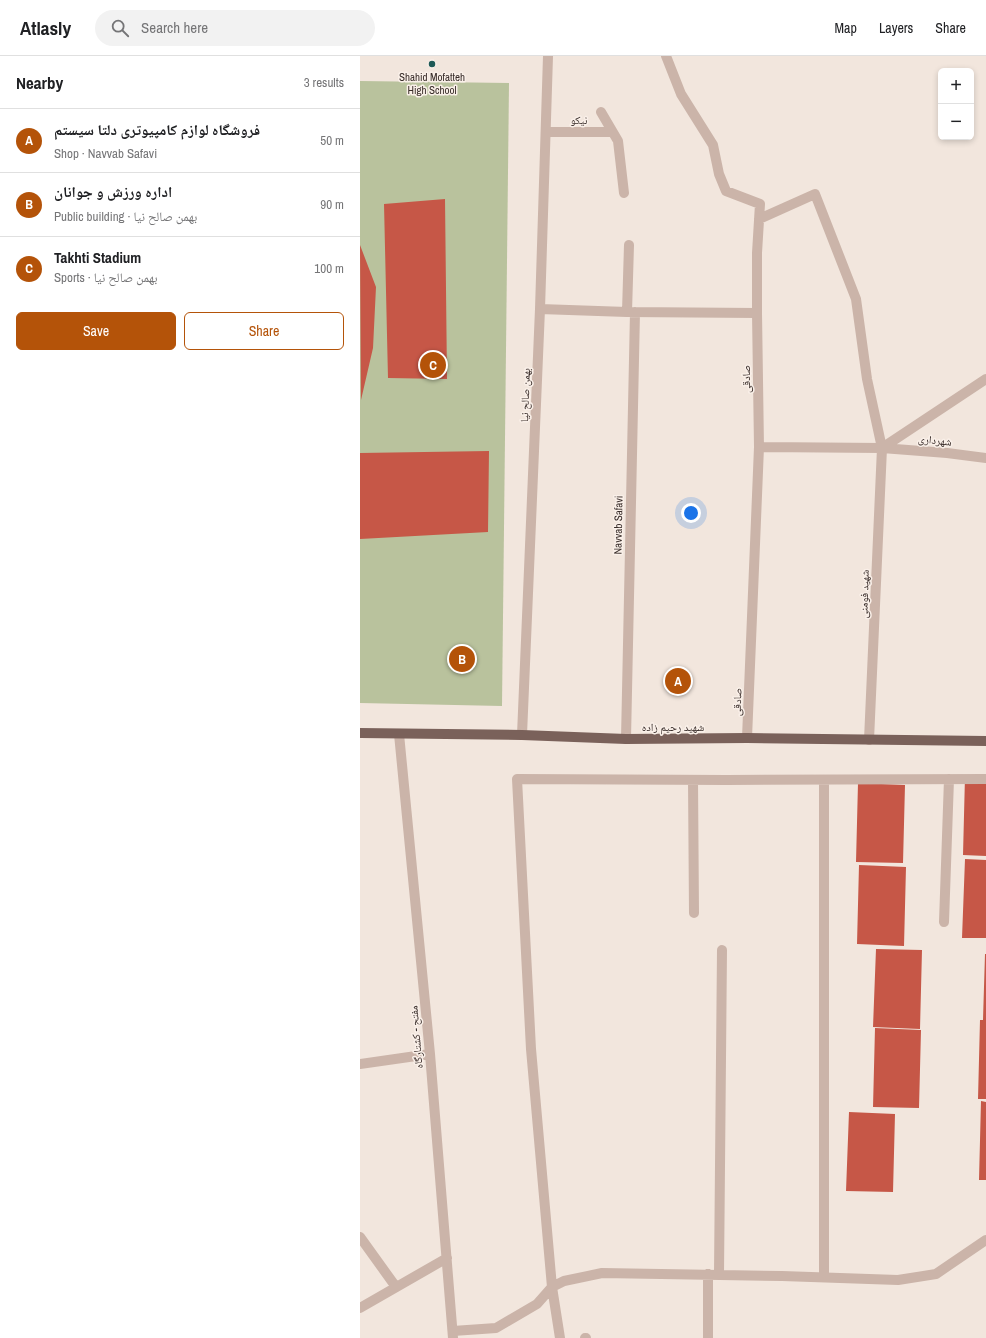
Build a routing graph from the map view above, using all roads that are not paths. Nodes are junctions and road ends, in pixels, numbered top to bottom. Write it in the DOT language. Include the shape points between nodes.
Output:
graph roads {
  1 [pos="548,56"];
  2 [pos="666,56"];
  3 [pos="601,112"];
  4 [pos="546,132"];
  5 [pos="612,132"];
  6 [pos="624,193"];
  7 [pos="759,219"];
  8 [pos="628,245"];
  9 [pos="540,309"];
  10 [pos="631,312"];
  11 [pos="757,313"];
  12 [pos="986,379"];
  13 [pos="759,448"];
  14 [pos="882,448"];
  15 [pos="986,458"];
  16 [pos="360,733"];
  17 [pos="399,734"];
  18 [pos="522,736"];
  19 [pos="747,738"];
  20 [pos="626,739"];
  21 [pos="869,740"];
  22 [pos="986,741"];
  23 [pos="949,779"];
  24 [pos="986,779"];
  25 [pos="694,780"];
  26 [pos="824,780"];
  27 [pos="694,913"];
  28 [pos="944,922"];
  29 [pos="722,950"];
  30 [pos="430,1054"];
  31 [pos="360,1064"];
  32 [pos="360,1237"];
  33 [pos="986,1240"];
  34 [pos="447,1258"];
  35 [pos="708,1274"];
  36 [pos="719,1274"];
  37 [pos="824,1277"];
  38 [pos="396,1287"];
  39 [pos="552,1287"];
  40 [pos="360,1308"];
  41 [pos="453,1335"];
  42 [pos="560,1338"];
  43 [pos="708,1338"];
  1 -- 4 [label="street, بهمن صالح نیا"];
  2 -- 7 [label="street, صادقی" via="681,94 713,145 719,174 726,191 760,204"];
  3 -- 5 [label="street"];
  4 -- 5 [label="street, نیکو"];
  4 -- 9 [label="street, بهمن صالح نیا"];
  5 -- 6 [label="street" via="618,141"];
  7 -- 11 [label="street, صادقی"];
  7 -- 14 [label="street, شهید فومنی" via="815,194 856,299 867,379"];
  8 -- 10 [label="street, Navvab Safavi"];
  9 -- 10 [label="street"];
  9 -- 18 [label="street, بهمن صالح نیا"];
  10 -- 11 [label="street"];
  10 -- 20 [label="street, Navvab Safavi"];
  11 -- 13 [label="street, صادقی"];
  12 -- 14 [label="street"];
  13 -- 14 [label="street, شهرداری"];
  13 -- 19 [label="street, صادقی"];
  14 -- 15 [label="street, شهرداری"];
  14 -- 21 [label="street, شهید فومنی"];
  16 -- 17 [label="main road, شهید رحیم زاده"];
  17 -- 18 [label="main road, شهید رحیم زاده"];
  17 -- 30 [label="street, مفتح - کشتارگاه"];
  18 -- 20 [label="main road, شهید رحیم زاده"];
  19 -- 20 [label="main road, شهید رحیم زاده"];
  19 -- 21 [label="main road, شهید رحیم زاده"];
  21 -- 22 [label="main road, شهید رحیم زاده"];
  23 -- 24 [label="street"];
  23 -- 26 [label="street"];
  23 -- 28 [label="street"];
  25 -- 26 [label="street"];
  25 -- 27 [label="street"];
  25 -- 39 [label="street" via="518,779 531,1049"];
  26 -- 37 [label="street"];
  29 -- 36 [label="street"];
  30 -- 31 [label="street"];
  30 -- 34 [label="street, مفتح - کشتارگاه"];
  32 -- 38 [label="street"];
  33 -- 37 [label="street" via="936,1274 898,1280"];
  34 -- 38 [label="street"];
  34 -- 41 [label="street, مفتح - کشتارگاه"];
  35 -- 36 [label="street"];
  35 -- 39 [label="street" via="602,1273 564,1281"];
  35 -- 43 [label="street"];
  36 -- 37 [label="street"];
  38 -- 40 [label="street"];
  39 -- 41 [label="street" via="538,1304 496,1328"];
  39 -- 42 [label="street"];
}
